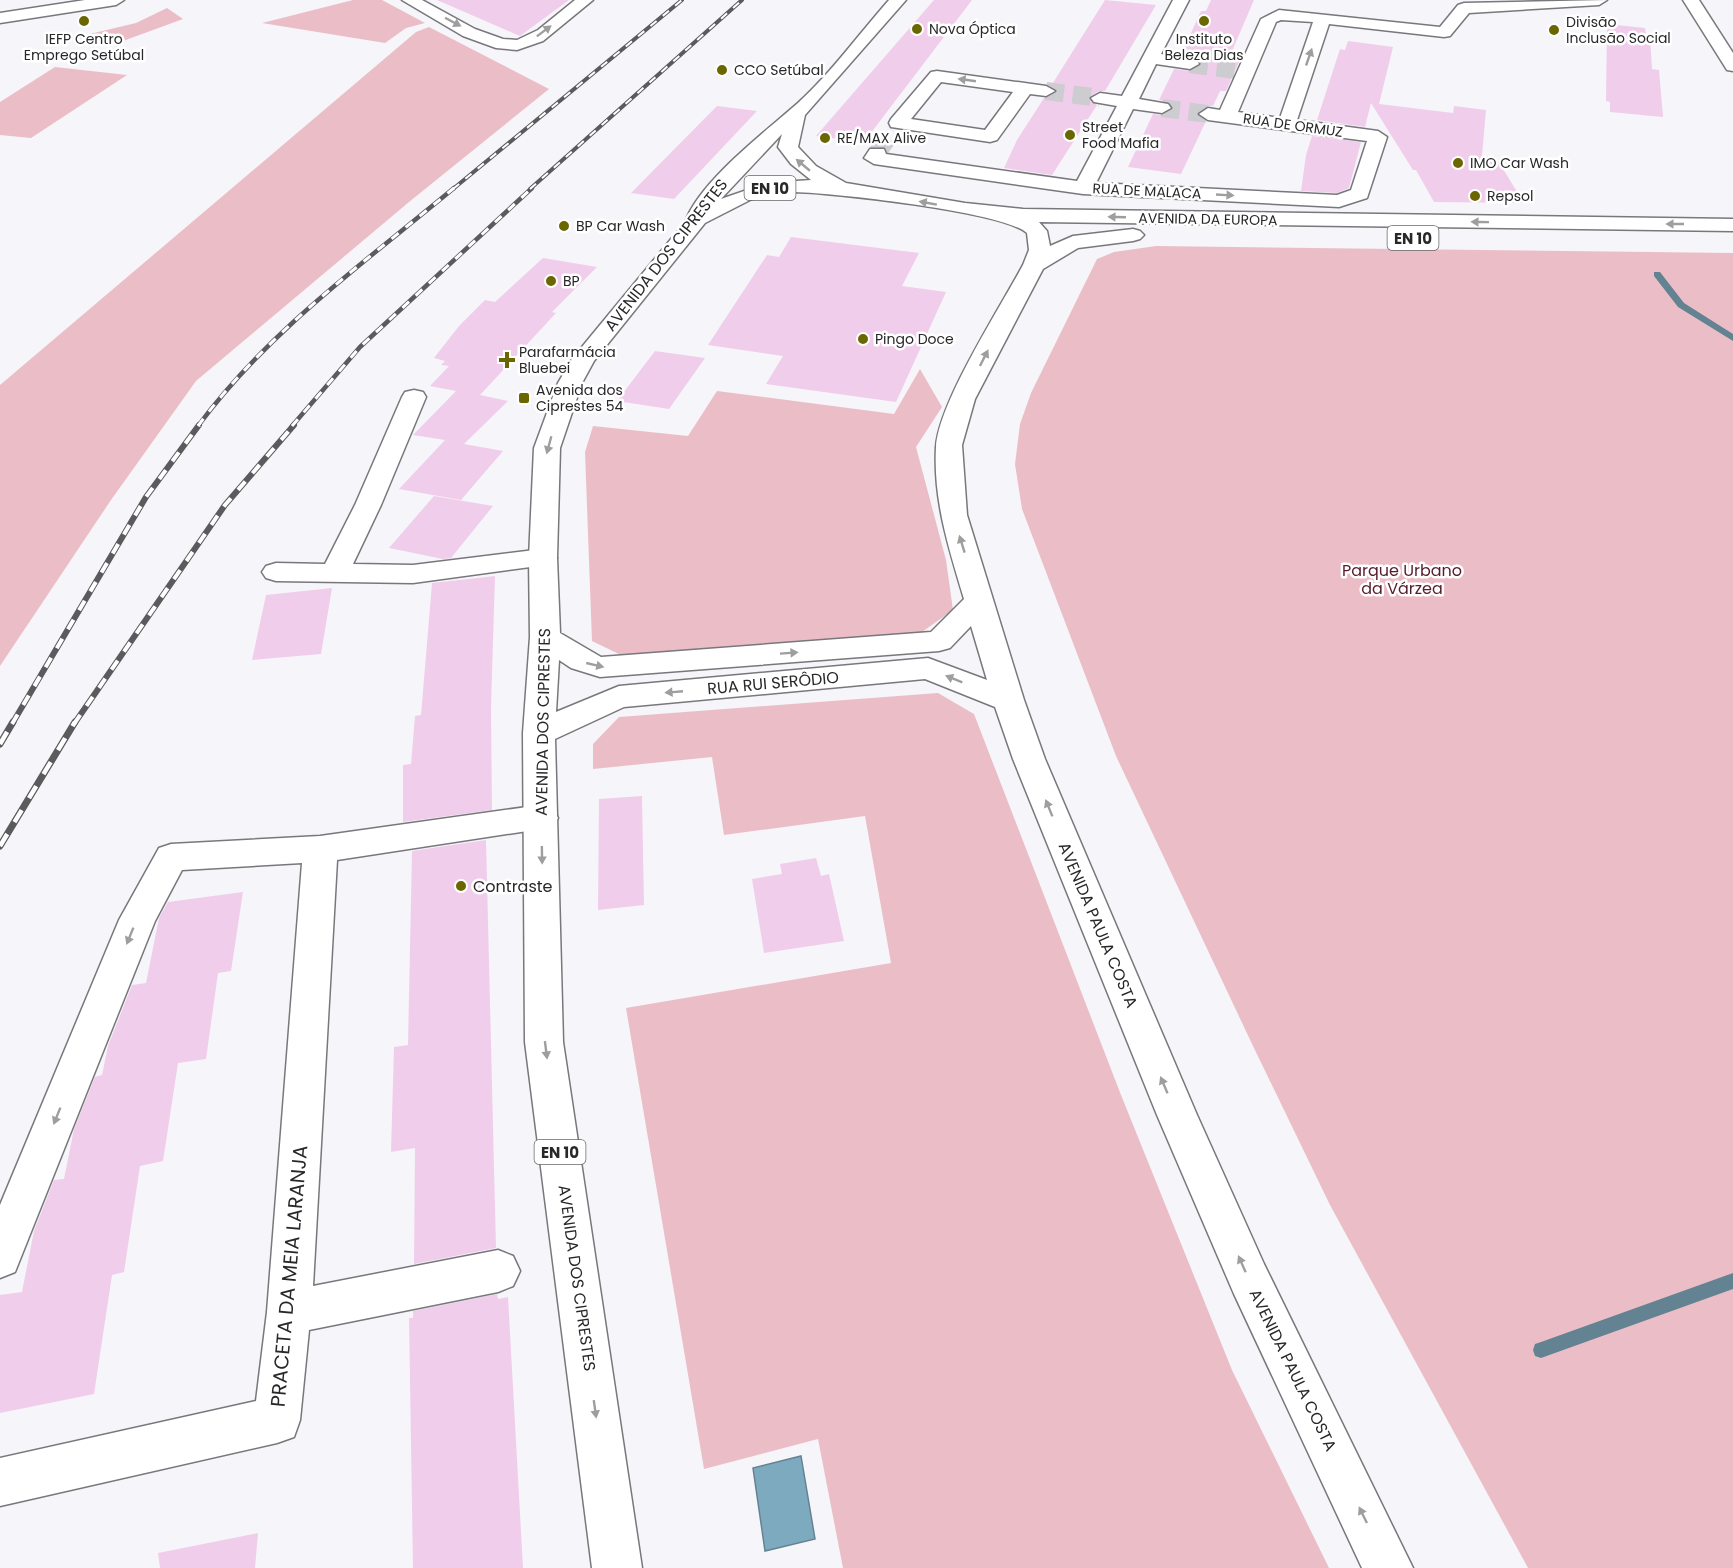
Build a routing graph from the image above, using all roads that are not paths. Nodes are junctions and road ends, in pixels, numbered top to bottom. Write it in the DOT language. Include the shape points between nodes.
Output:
graph roads {
  1 [pos="116,0"];
  2 [pos="410,0"];
  3 [pos="585,0"];
  4 [pos="898,0"];
  5 [pos="1181,0"];
  6 [pos="1599,0"];
  7 [pos="1691,0"];
  8 [pos="1458,4"];
  9 [pos="0,18"];
  10 [pos="1323,18"];
  11 [pos="1152,58"];
  12 [pos="1190,64"];
  13 [pos="1733,66"];
  14 [pos="1025,88"];
  15 [pos="1046,91"];
  16 [pos="1100,98"];
  17 [pos="1128,102"];
  18 [pos="1162,108"];
  19 [pos="1208,114"];
  20 [pos="796,115"];
  21 [pos="1227,116"];
  22 [pos="1287,124"];
  23 [pos="1378,136"];
  24 [pos="875,156"];
  25 [pos="1083,188"];
  26 [pos="854,191"];
  27 [pos="986,213"];
  28 [pos="695,223"];
  29 [pos="1733,225"];
  30 [pos="1733,241"];
  31 [pos="1034,265"];
  32 [pos="414,397"];
  33 [pos="543,558"];
  34 [pos="276,572"];
  35 [pos="334,573"];
  36 [pos="980,600"];
  37 [pos="545,637"];
  38 [pos="1008,700"];
  39 [pos="539,733"];
  40 [pos="541,818"];
  41 [pos="320,849"];
  42 [pos="0,1257"];
  43 [pos="498,1271"];
  44 [pos="290,1312"];
  45 [pos="0,1482"];
  46 [pos="617,1568"];
  47 [pos="1388,1568"];
  1 -- 9 [label="main road"];
  2 -- 3 [label="main road, one-way" via="496,45 515,46 529,43"];
  4 -- 20 [label="main road, AVENIDA DOS CIPRESTES"];
  5 -- 11 [label="main road"];
  6 -- 8 [label="main road"];
  7 -- 13 [label="main road"];
  8 -- 10 [label="main road" via="1444,32"];
  10 -- 21 [label="main road" via="1279,15 1269,19 1241,70"];
  22 -- 10 [label="main road, one-way"];
  11 -- 12 [label="main road"];
  11 -- 17 [label="main road"];
  14 -- 14 [label="main road, one-way" via="937,76 896,127 990,136"];
  14 -- 15 [label="main road"];
  16 -- 17 [label="main road"];
  17 -- 18 [label="main road"];
  17 -- 25 [label="main road"];
  19 -- 21 [label="main road, RUA DE ORMUZ"];
  26 -- 20 [label="main road, one-way" via="822,179 798,162 788,147"];
  20 -- 28 [label="main road, AVENIDA DOS CIPRESTES" via="765,138 721,185 700,209"];
  21 -- 22 [label="main road, RUA DE ORMUZ"];
  22 -- 23 [label="main road, RUA DE ORMUZ"];
  25 -- 23 [label="main road, RUA DE MALACA, one-way" via="1339,201 1360,194"];
  24 -- 25 [label="main road, RUA DE MALACA"];
  27 -- 26 [label="main road, AVENIDA DA EUROPA / EN 10, one-way"];
  26 -- 28 [label="main road, AVENIDA DA EUROPA / EN 10" via="769,188 739,196"];
  29 -- 27 [label="main road, AVENIDA DA EUROPA / EN 10, one-way"];
  27 -- 31 [label="main road" via="1038,231 1043,243"];
  28 -- 33 [label="main road, AVENIDA DOS CIPRESTES / EN 10, one-way" via="584,359 570,383 547,448"];
  30 -- 31 [label="main road, AVENIDA DA EUROPA / EN 10" via="1147,235 1094,238 1061,247"];
  36 -- 31 [label="main road, AVENIDA PAULA COSTA, one-way" via="953,515 949,445 963,399"];
  32 -- 35 [label="main road"];
  33 -- 35 [label="main road" via="413,574"];
  33 -- 37 [label="main road, AVENIDA DOS CIPRESTES / EN 10"];
  34 -- 35 [label="main road"];
  37 -- 36 [label="main road, RUA RUI SERÔDIO, one-way" via="582,661 600,667 939,641"];
  36 -- 38 [label="main road, AVENIDA PAULA COSTA"];
  37 -- 39 [label="main road, AVENIDA DOS CIPRESTES / EN 10"];
  38 -- 39 [label="main road, RUA RUI SERÔDIO, one-way" via="928,668 619,697"];
  47 -- 38 [label="main road, AVENIDA PAULA COSTA, one-way" via="1201,1170"];
  39 -- 40 [label="main road, AVENIDA DOS CIPRESTES / EN 10"];
  40 -- 41 [label="main road"];
  40 -- 46 [label="main road, AVENIDA DOS CIPRESTES / EN 10, one-way" via="544,1042"];
  41 -- 42 [label="main road, one-way" via="171,857 137,920"];
  41 -- 44 [label="main road, PRACETA DA MEIA LARANJA"];
  43 -- 44 [label="main road"];
  44 -- 45 [label="main road, PRACETA DA MEIA LARANJA" via="277,1420"];
}
